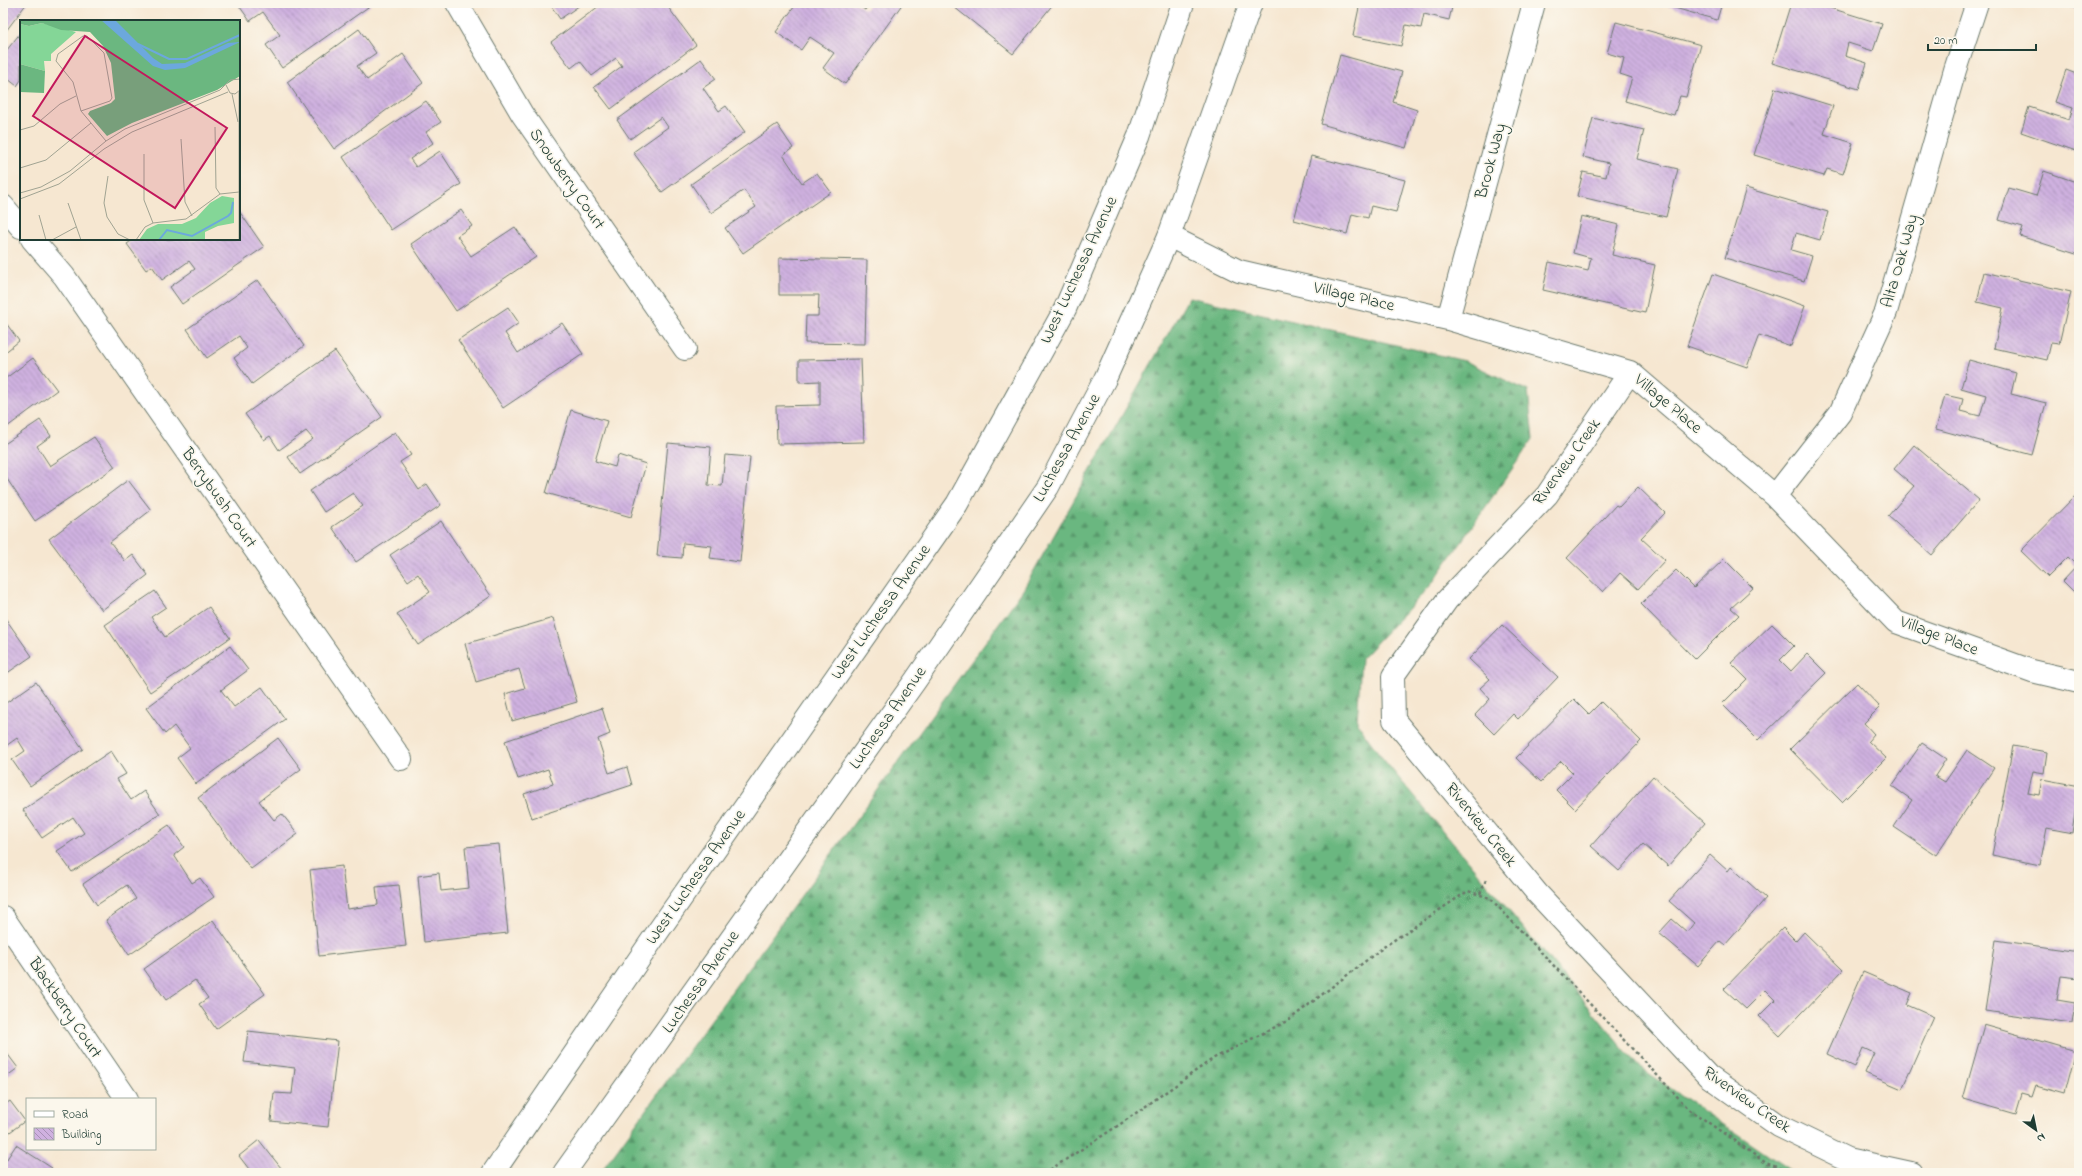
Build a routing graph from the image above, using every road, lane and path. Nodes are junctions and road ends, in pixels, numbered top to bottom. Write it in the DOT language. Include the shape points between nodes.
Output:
graph roads {
  1 [pos="457,3"];
  2 [pos="1183,3"];
  3 [pos="1251,3"];
  4 [pos="1534,3"];
  5 [pos="1977,3"];
  6 [pos="3,206"];
  7 [pos="20,226"];
  8 [pos="1169,236"];
  9 [pos="33,240"];
  10 [pos="1448,319"];
  11 [pos="684,349"];
  12 [pos="1630,372"];
  13 [pos="1775,496"];
  14 [pos="2079,682"];
  15 [pos="401,759"];
  16 [pos="3,917"];
  17 [pos="126,1098"];
  18 [pos="493,1173"];
  19 [pos="564,1173"];
  20 [pos="1045,1173"];
  21 [pos="1792,1173"];
  22 [pos="1910,1173"];
  1 -- 11 [label="street, Snowberry Court" via="522,114"];
  2 -- 18 [label="street, West Luchessa Avenue" via="1138,136 1065,309 957,504"];
  3 -- 8 [label="street"];
  4 -- 10 [label="street, Brook Way"];
  5 -- 13 [label="street, Alta Oak Way" via="1955,70 1886,312 1840,413"];
  6 -- 7 [label="street"];
  8 -- 10 [label="street, Village Place" via="1239,271"];
  8 -- 19 [label="street, Luchessa Avenue" via="1105,379 1048,487 915,681"];
  9 -- 15 [label="street, Berrybush Court" via="64,276"];
  10 -- 12 [label="street, Village Place"];
  12 -- 13 [label="street, Village Place"];
  12 -- 22 [label="street, Riverview Creek" via="1547,495 1447,600 1394,676 1394,720 1537,893 1708,1076 1779,1126 1847,1158"];
  13 -- 14 [label="street, Village Place" via="1896,622 2032,671"];
  16 -- 17 [label="street, Blackberry Court"];
  20 -- 21 [label="path" via="1214,1058 1289,1020 1385,946 1468,891 1490,898 1689,1109 1766,1163"];
}
